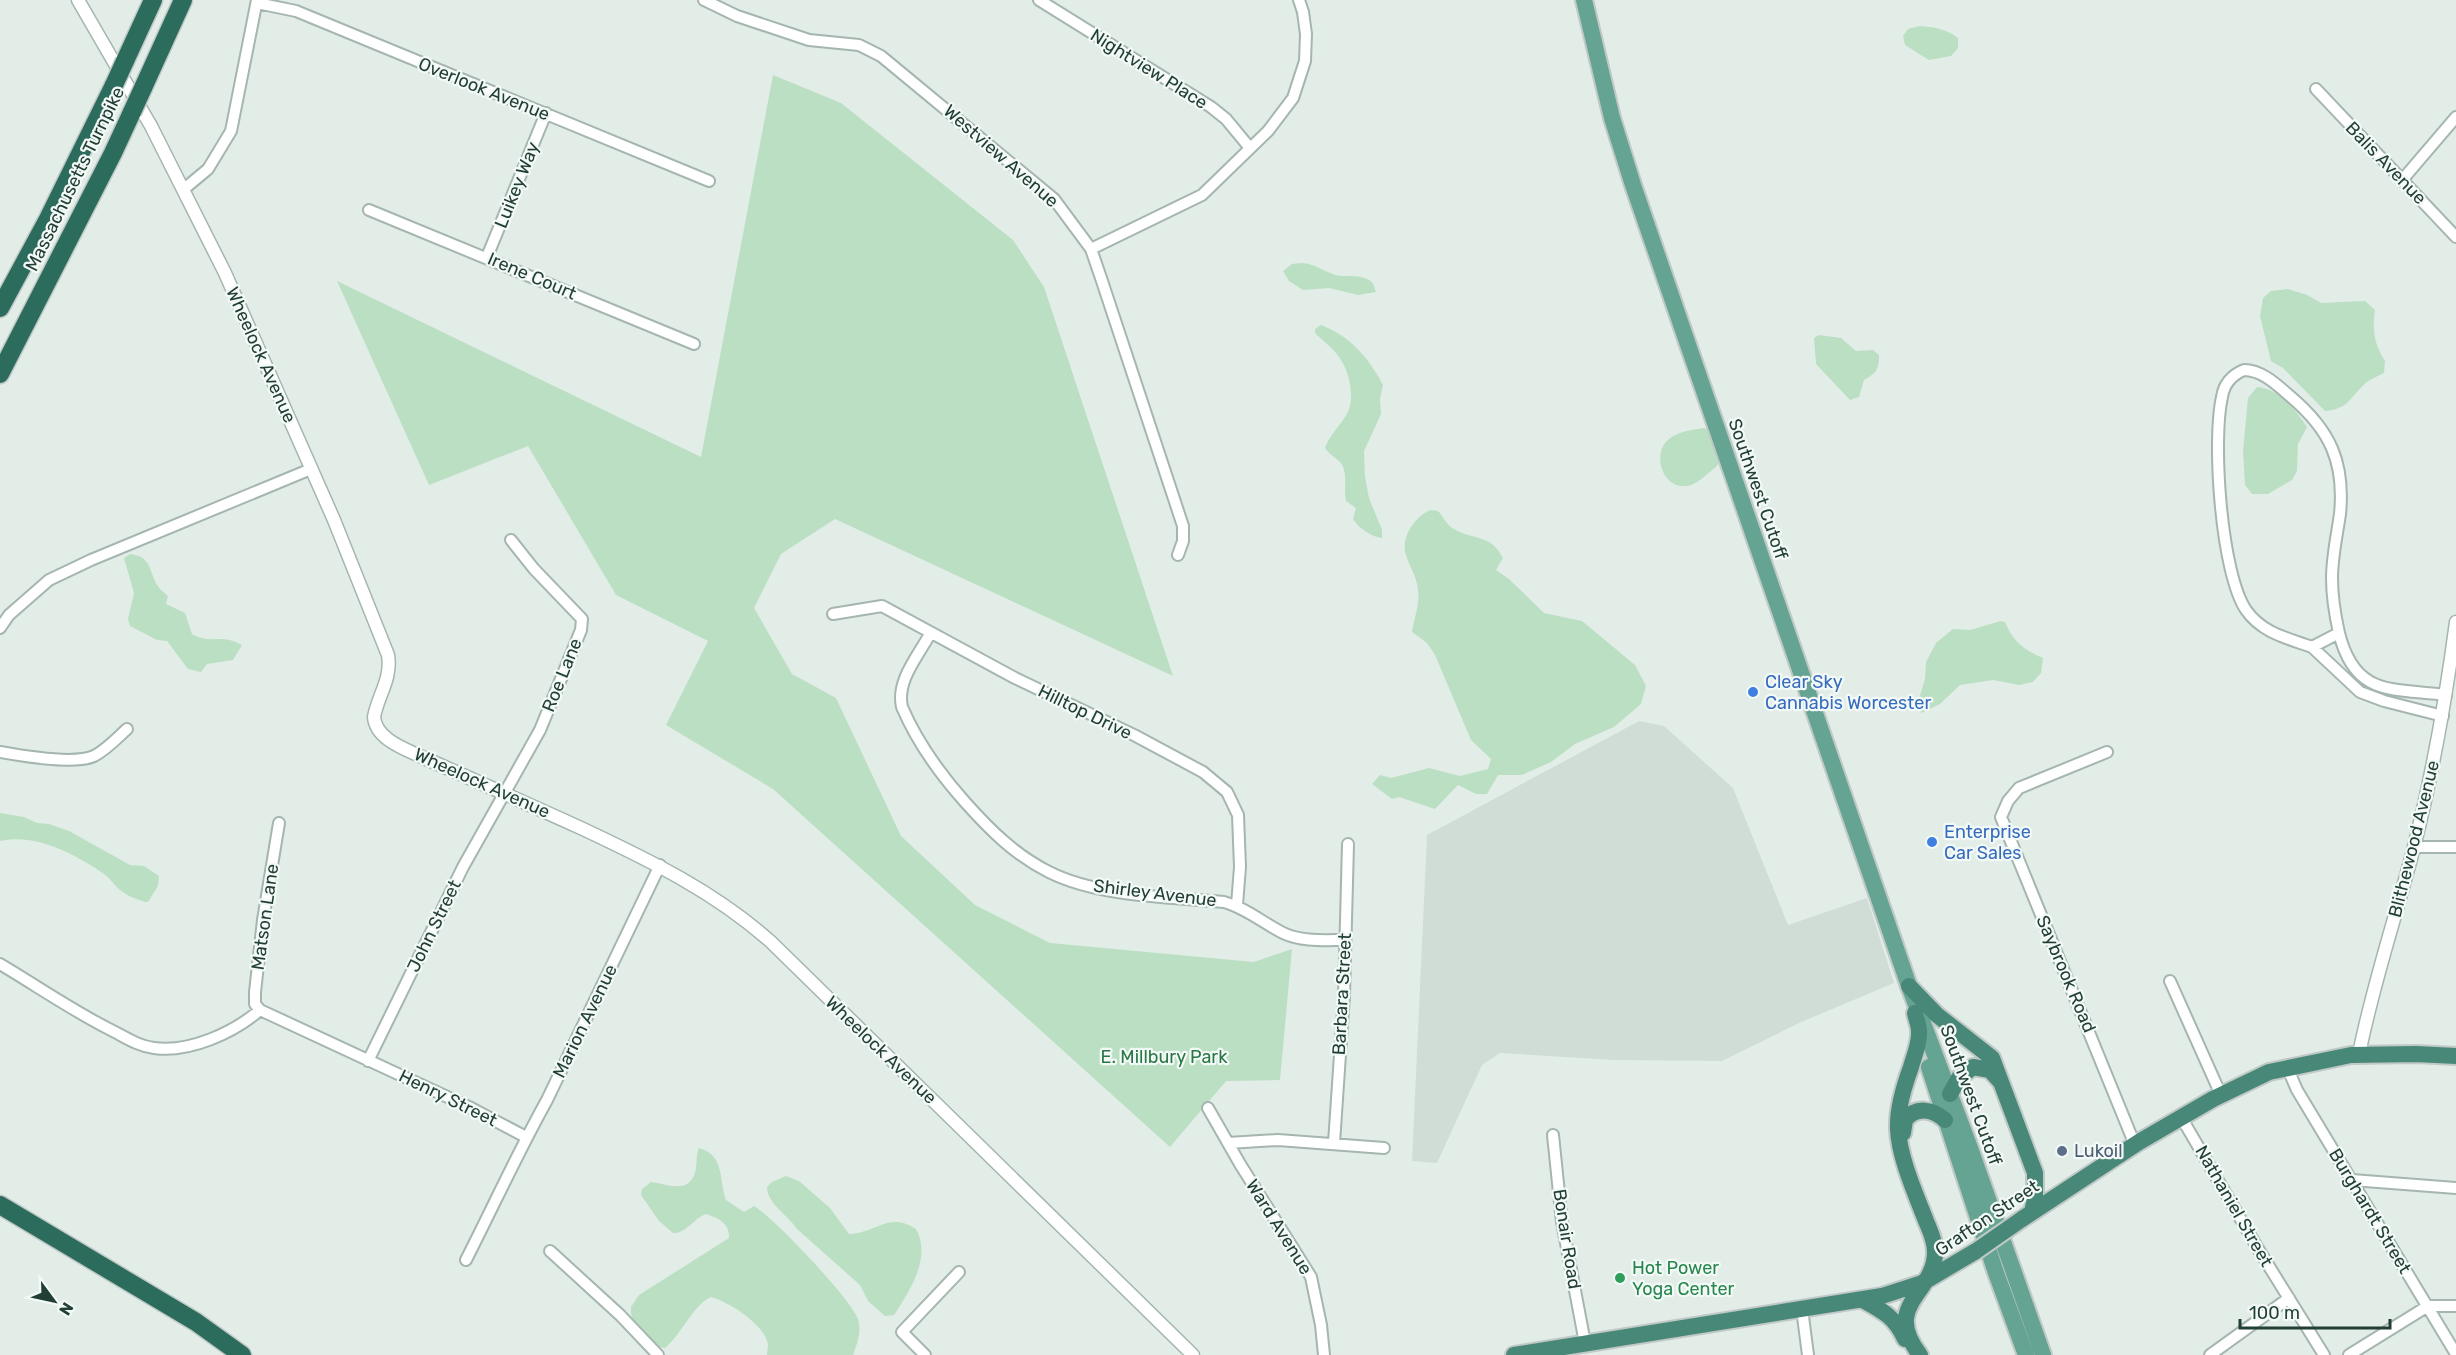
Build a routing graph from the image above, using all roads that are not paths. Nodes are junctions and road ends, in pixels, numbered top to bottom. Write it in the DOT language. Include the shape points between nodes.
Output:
graph roads {
  1 [pos="78,0"];
  2 [pos="153,0"];
  3 [pos="183,0"];
  4 [pos="704,0"];
  5 [pos="1039,0"];
  6 [pos="1299,0"];
  7 [pos="1584,0"];
  8 [pos="257,2"];
  9 [pos="2316,89"];
  10 [pos="546,113"];
  11 [pos="2456,117"];
  12 [pos="1250,148"];
  13 [pos="2403,179"];
  14 [pos="709,181"];
  15 [pos="184,189"];
  16 [pos="369,210"];
  17 [pos="2456,237"];
  18 [pos="1091,249"];
  19 [pos="488,257"];
  20 [pos="0,308"];
  21 [pos="694,344"];
  22 [pos="0,374"];
  23 [pos="310,469"];
  24 [pos="511,540"];
  25 [pos="1178,555"];
  26 [pos="833,614"];
  27 [pos="2456,622"];
  28 [pos="0,628"];
  29 [pos="2339,633"];
  30 [pos="930,634"];
  31 [pos="2312,647"];
  32 [pos="2446,696"];
  33 [pos="2443,716"];
  34 [pos="127,729"];
  35 [pos="0,752"];
  36 [pos="2107,752"];
  37 [pos="506,794"];
  38 [pos="279,823"];
  39 [pos="1348,844"];
  40 [pos="2414,847"];
  41 [pos="2456,847"];
  42 [pos="660,865"];
  43 [pos="1237,905"];
  44 [pos="1345,940"];
  45 [pos="0,964"];
  46 [pos="2170,981"];
  47 [pos="1909,986"];
  48 [pos="260,1010"];
  49 [pos="1915,1013"];
  50 [pos="1919,1032"];
  51 [pos="2359,1054"];
  52 [pos="2456,1056"];
  53 [pos="368,1061"];
  54 [pos="2287,1067"];
  55 [pos="2001,1082"];
  56 [pos="1950,1094"];
  57 [pos="2221,1095"];
  58 [pos="1208,1108"];
  59 [pos="2181,1117"];
  60 [pos="1945,1120"];
  61 [pos="1553,1135"];
  62 [pos="526,1137"];
  63 [pos="1228,1143"];
  64 [pos="1334,1143"];
  65 [pos="2135,1144"];
  66 [pos="1384,1148"];
  67 [pos="2035,1173"];
  68 [pos="2352,1180"];
  69 [pos="2067,1188"];
  70 [pos="2456,1188"];
  71 [pos="0,1205"];
  72 [pos="2027,1216"];
  73 [pos="0,1219"];
  74 [pos="550,1251"];
  75 [pos="466,1260"];
  76 [pos="1962,1260"];
  77 [pos="959,1272"];
  78 [pos="1922,1283"];
  79 [pos="2289,1298"];
  80 [pos="1863,1300"];
  81 [pos="2428,1306"];
  82 [pos="2456,1306"];
  83 [pos="1802,1309"];
  84 [pos="1585,1343"];
  85 [pos="2456,1354"];
  86 [pos="226,1355"];
  87 [pos="242,1355"];
  88 [pos="658,1355"];
  89 [pos="925,1355"];
  90 [pos="1193,1355"];
  91 [pos="1324,1355"];
  92 [pos="1514,1355"];
  93 [pos="1808,1355"];
  94 [pos="1914,1355"];
  95 [pos="1920,1355"];
  96 [pos="2026,1355"];
  97 [pos="2043,1355"];
  98 [pos="2210,1355"];
  99 [pos="2324,1355"];
  100 [pos="2349,1355"];
  1 -- 15 [label="street, Wheelock Avenue"];
  2 -- 20 [label="highway, Massachusetts Turnpike, bridge" via="48,219"];
  3 -- 22 [label="highway, Massachusetts Turnpike, bridge" via="114,153"];
  4 -- 18 [label="street, Westview Avenue" via="737,16 809,40 859,45 881,56 1054,199"];
  5 -- 12 [label="street, Nightview Place" via="1211,107"];
  6 -- 12 [label="street" via="1306,34 1305,61 1293,98"];
  7 -- 47 [label="main road, Southwest Cutoff" via="1612,118 1634,185"];
  8 -- 10 [label="street, Overlook Avenue" via="296,11"];
  8 -- 15 [label="street" via="231,131 208,169"];
  9 -- 13 [label="street, Balis Avenue"];
  10 -- 14 [label="street, Overlook Avenue"];
  10 -- 19 [label="street, Luikey Way"];
  11 -- 13 [label="street"];
  12 -- 18 [label="street" via="1202,195"];
  13 -- 17 [label="street, Balis Avenue"];
  15 -- 23 [label="street, Wheelock Avenue"];
  16 -- 19 [label="street, Irene Court"];
  18 -- 25 [label="street, Westview Avenue" via="1183,526"];
  19 -- 21 [label="street, Irene Court"];
  23 -- 28 [label="street" via="49,580"];
  23 -- 37 [label="street, Wheelock Avenue" via="388,655 387,682 374,717 379,732 397,745"];
  24 -- 37 [label="street, Roe Lane" via="582,619 540,730"];
  26 -- 30 [label="street, Hilltop Drive" via="882,606"];
  27 -- 32 [label="street, Blithewood Avenue"];
  29 -- 31 [label="street"];
  29 -- 31 [label="street" via="2332,578 2342,485 2335,453 2324,431 2300,405 2266,377 2244,370 2233,376 2225,388 2220,416 2219,480 2234,583 2245,609 2260,625 2282,638"];
  29 -- 32 [label="street" via="2353,670 2374,684"];
  30 -- 43 [label="street, Hilltop Drive" via="1134,735 1218,784 1227,792 1240,825"];
  30 -- 43 [label="street, Shirley Avenue" via="902,684 902,707 934,763 994,834 1037,865 1068,880 1123,892"];
  31 -- 33 [label="street" via="2360,692"];
  32 -- 33 [label="street, Blithewood Avenue"];
  33 -- 40 [label="street, Blithewood Avenue"];
  34 -- 35 [label="street" via="91,757 52,758"];
  36 -- 65 [label="street, Saybrook Road" via="2019,788 2001,817"];
  37 -- 42 [label="street, Wheelock Avenue"];
  37 -- 53 [label="street, John Street" via="464,867"];
  38 -- 48 [label="street, Matson Lane" via="255,992 255,1004"];
  39 -- 44 [label="street, Barbara Street"];
  40 -- 41 [label="street"];
  40 -- 51 [label="street, Blithewood Avenue"];
  42 -- 62 [label="street, Marion Avenue"];
  42 -- 90 [label="street, Wheelock Avenue" via="723,903 771,942"];
  43 -- 44 [label="street, Shirley Avenue" via="1284,933 1315,940"];
  44 -- 64 [label="street, Barbara Street"];
  45 -- 48 [label="street" via="93,1021 153,1048 183,1047 203,1041 235,1028"];
  46 -- 57 [label="street"];
  47 -- 49 [label="main road, Southwest Cutoff"];
  47 -- 55 [label="highway" via="1937,1015 1992,1059"];
  47 -- 56 [label="main road, Southwest Cutoff"];
  48 -- 53 [label="street, Henry Street"];
  49 -- 50 [label="highway, Southwest Cutoff"];
  50 -- 60 [label="main road, Southwest Cutoff"];
  50 -- 78 [label="highway" via="1898,1127 1905,1161 1934,1239 1933,1266"];
  51 -- 52 [label="highway, Grafton Street"];
  51 -- 54 [label="highway, Grafton Street"];
  53 -- 62 [label="street, Henry Street"];
  54 -- 57 [label="highway, Grafton Street"];
  54 -- 68 [label="street, Burghardt Street"];
  55 -- 56 [label="highway" via="1990,1070 1973,1067 1959,1078"];
  55 -- 67 [label="highway"];
  56 -- 97 [label="main road, Southwest Cutoff"];
  57 -- 59 [label="highway, Grafton Street"];
  58 -- 63 [label="street, Ward Avenue"];
  59 -- 65 [label="highway, Grafton Street"];
  59 -- 79 [label="street, Nathaniel Street"];
  60 -- 76 [label="highway" via="1925,1110 1913,1113 1905,1120 1904,1137 1938,1243"];
  60 -- 96 [label="main road, Southwest Cutoff"];
  61 -- 84 [label="street, Bonair Road" via="1562,1222"];
  62 -- 75 [label="street, Marion Avenue"];
  63 -- 64 [label="street"];
  63 -- 91 [label="street, Ward Avenue" via="1305,1263 1321,1324"];
  64 -- 66 [label="street"];
  65 -- 69 [label="highway, Grafton Street"];
  67 -- 69 [label="highway" via="2047,1182"];
  67 -- 72 [label="highway" via="2035,1199"];
  68 -- 70 [label="street"];
  68 -- 81 [label="street, Burghardt Street"];
  69 -- 72 [label="highway, Grafton Street"];
  71 -- 87 [label="highway" via="196,1322"];
  72 -- 76 [label="highway, Grafton Street, bridge"];
  73 -- 86 [label="highway"];
  74 -- 88 [label="street"];
  76 -- 78 [label="highway, Grafton Street"];
  77 -- 89 [label="street" via="902,1332"];
  78 -- 80 [label="highway, Grafton Street"];
  78 -- 95 [label="highway" via="1906,1322 1908,1336"];
  79 -- 98 [label="street"];
  79 -- 99 [label="street, Nathaniel Street"];
  80 -- 83 [label="highway, Grafton Street"];
  80 -- 94 [label="highway" via="1897,1323"];
  81 -- 82 [label="street"];
  81 -- 85 [label="street, Burghardt Street"];
  81 -- 100 [label="street"];
  83 -- 84 [label="highway, Grafton Street"];
  83 -- 93 [label="street"];
  84 -- 92 [label="highway, Grafton Street"];
}
